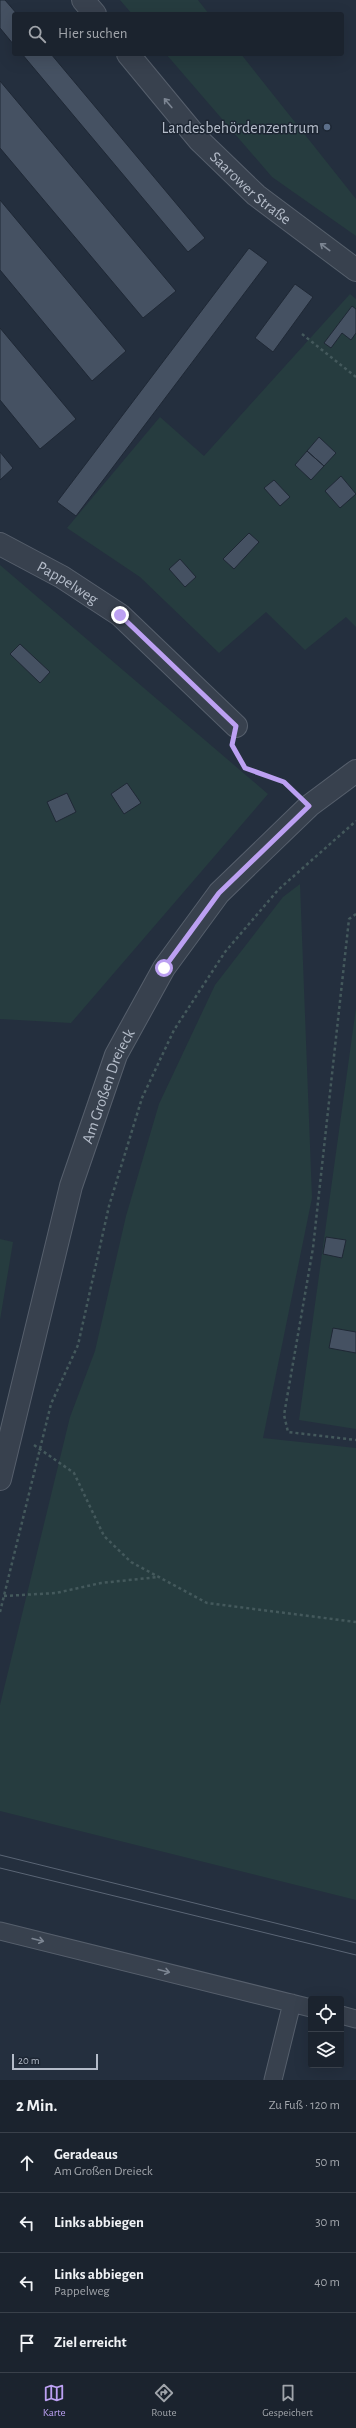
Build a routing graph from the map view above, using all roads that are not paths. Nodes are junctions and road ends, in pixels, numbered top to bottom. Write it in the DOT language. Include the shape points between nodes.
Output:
graph roads {
  1 [pos="83,0"];
  2 [pos="92,12"];
  3 [pos="130,56"];
  4 [pos="356,270"];
  5 [pos="0,544"];
  6 [pos="236,726"];
  7 [pos="356,771"];
  8 [pos="0,1480"];
  9 [pos="0,1931"];
  10 [pos="292,2003"];
  11 [pos="308,2007"];
  12 [pos="344,2016"];
  13 [pos="356,2019"];
  14 [pos="273,2080"];
  1 -- 2 [label="street"];
  4 -- 3 [label="street, Saarower Straße, one-way" via="256,195 199,140"];
  5 -- 6 [label="street, Pappelweg" via="62,577 120,615"];
  7 -- 8 [label="street, Am Großen Dreieck" via="309,806 219,893 164,968 116,1055 71,1186"];
  9 -- 10 [label="lane, one-way"];
  10 -- 11 [label="lane"];
  10 -- 14 [label="lane"];
  12 -- 13 [label="lane"];
}
